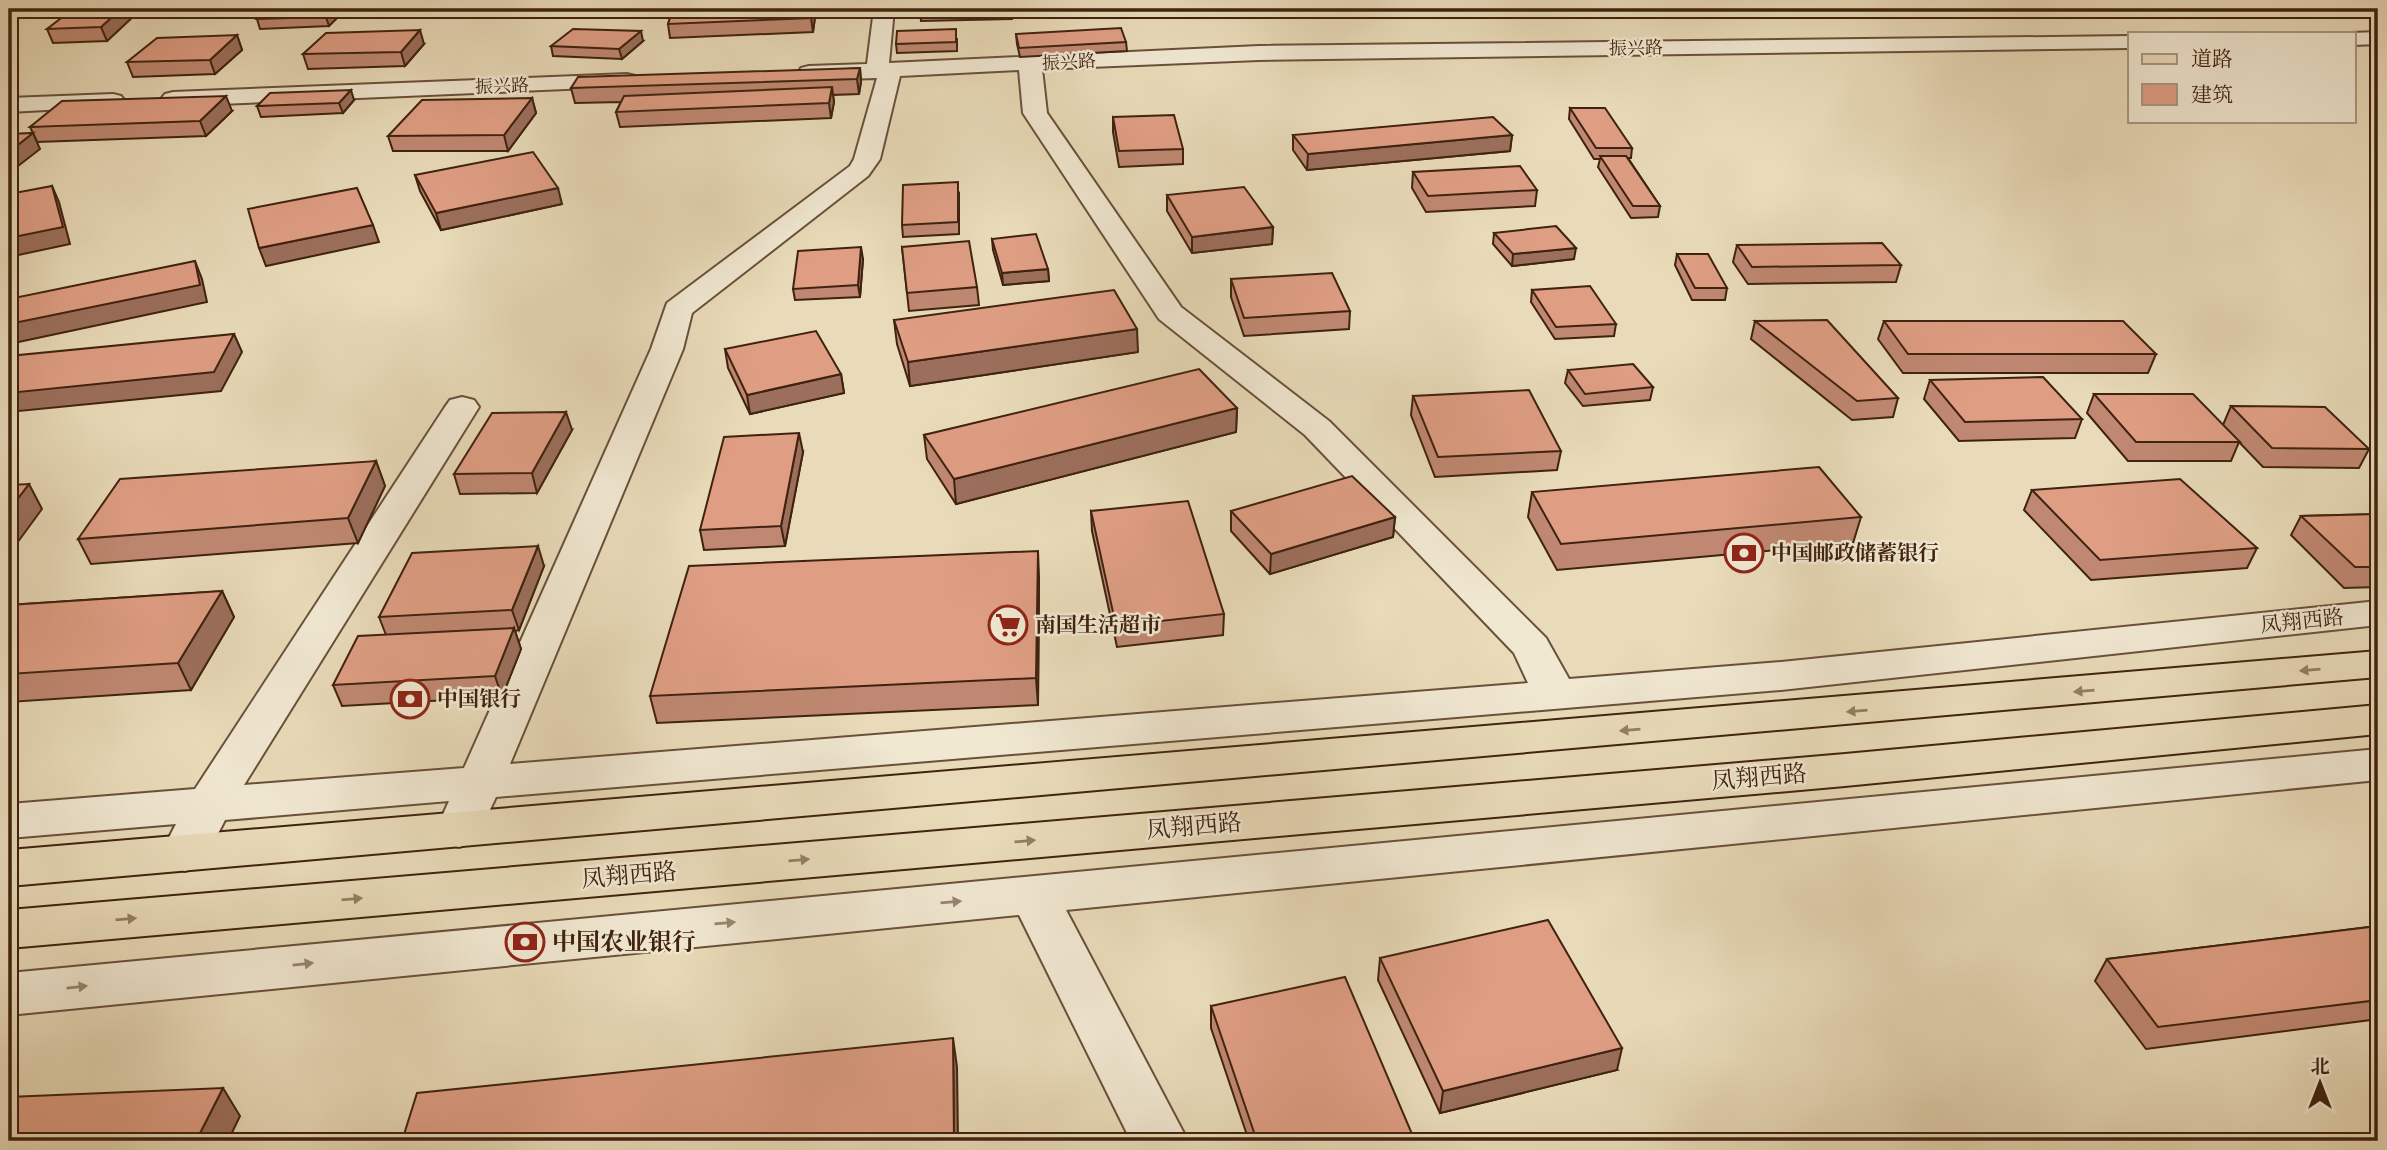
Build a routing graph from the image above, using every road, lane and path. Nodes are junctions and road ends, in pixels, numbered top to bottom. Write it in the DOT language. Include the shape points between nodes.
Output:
graph roads {
  1 [pos="884,9"];
  2 [pos="2378,38"];
  3 [pos="2356,39"];
  4 [pos="2128,42"];
  5 [pos="1030,64"];
  6 [pos="883,70"];
  7 [pos="784,74"];
  8 [pos="649,80"];
  9 [pos="156,99"];
  10 [pos="129,100"];
  11 [pos="9,105"];
  12 [pos="462,407"];
  13 [pos="2378,613"];
  14 [pos="2378,664"];
  15 [pos="1555,694"];
  16 [pos="2378,719"];
  17 [pos="2378,764"];
  18 [pos="481,780"];
  19 [pos="210,803"];
  20 [pos="9,821"];
  21 [pos="459,830"];
  22 [pos="185,853"];
  23 [pos="9,868"];
  24 [pos="1033,894"];
  25 [pos="9,929"];
  26 [pos="11,992"];
  27 [pos="1160,1141"];
  1 -- 6 [label="street"];
  2 -- 3 [label="street"];
  4 -- 5 [label="street, 振兴路" via="1259,52"];
  5 -- 6 [label="street, 振兴路"];
  5 -- 15 [label="street" via="1035,113 1170,313 1317,428 1532,647"];
  6 -- 7 [label="street, 振兴路"];
  6 -- 18 [label="street" via="867,159 859,171 678,309 667,349"];
  8 -- 9 [label="street, 振兴路"];
  10 -- 11 [label="street"];
  12 -- 19 [label="street"];
  13 -- 15 [label="street, 凤翔西路" via="1781,676"];
  14 -- 21 [label="main road, one-way"];
  15 -- 18 [label="street, 凤翔西路"];
  25 -- 16 [label="main road, 凤翔西路, one-way"];
  17 -- 24 [label="street"];
  18 -- 19 [label="street, 凤翔西路"];
  18 -- 21 [label="street"];
  19 -- 20 [label="street, 凤翔西路"];
  19 -- 22 [label="street"];
  21 -- 22 [label="main road"];
  22 -- 23 [label="main road"];
  26 -- 24 [label="street, one-way"];
  24 -- 27 [label="street"];
}
